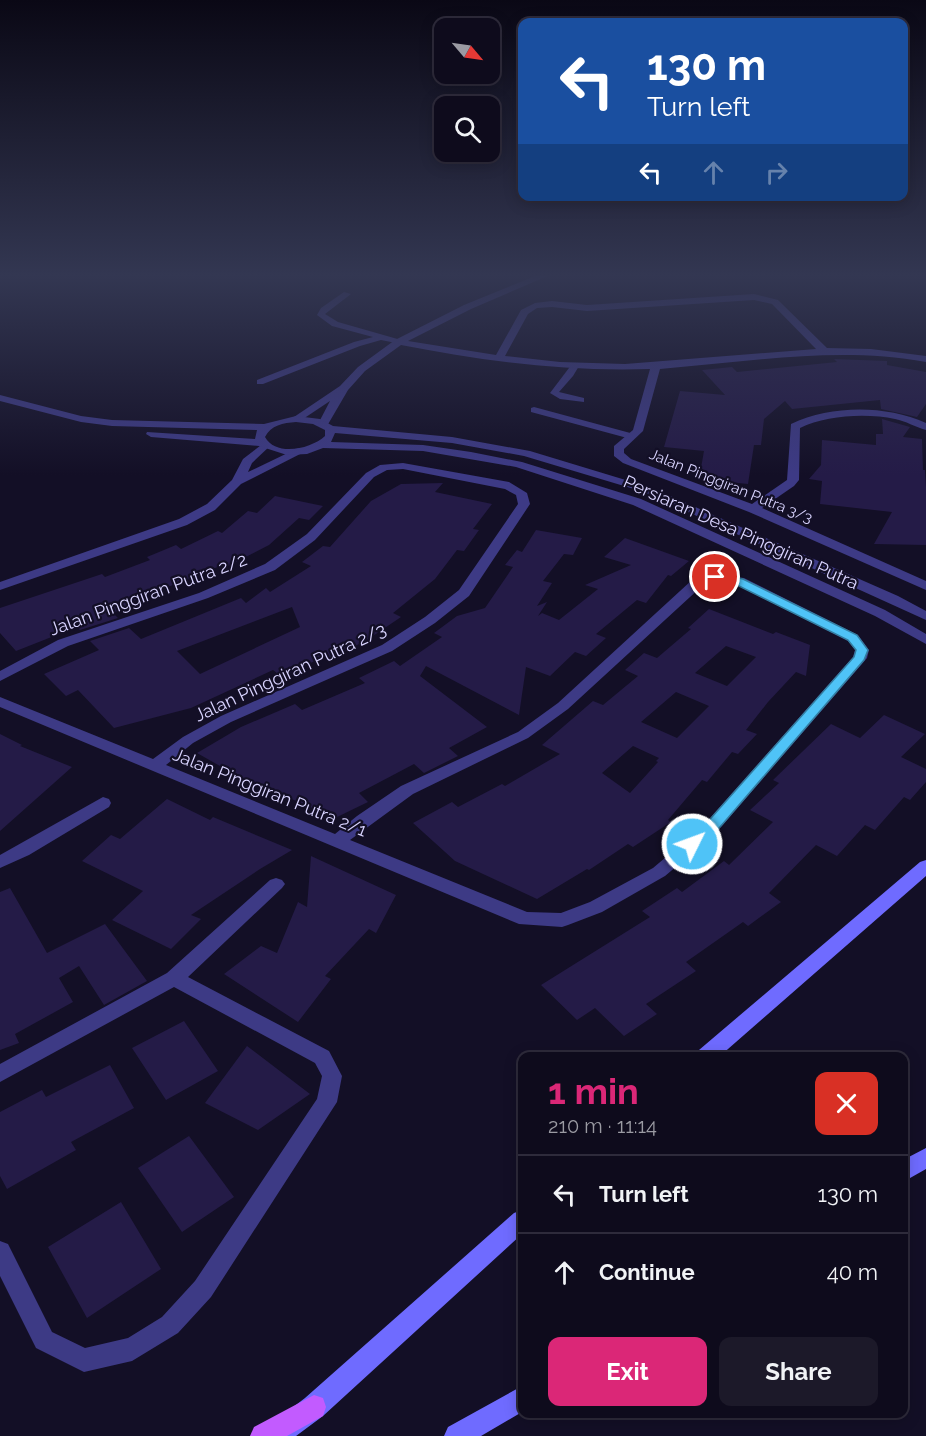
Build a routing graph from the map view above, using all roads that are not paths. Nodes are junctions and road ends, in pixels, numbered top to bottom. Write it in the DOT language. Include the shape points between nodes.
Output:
graph roads {
  1 [pos="368,341"];
  2 [pos="393,341"];
  3 [pos="508,341"];
  4 [pos="814,341"];
  5 [pos="398,342"];
  6 [pos="824,351"];
  7 [pos="499,358"];
  8 [pos="926,359"];
  9 [pos="575,366"];
  10 [pos="656,366"];
  11 [pos="260,382"];
  12 [pos="345,387"];
  13 [pos="0,398"];
  14 [pos="580,400"];
  15 [pos="0,408"];
  16 [pos="534,410"];
  17 [pos="296,419"];
  18 [pos="327,426"];
  19 [pos="266,427"];
  20 [pos="926,427"];
  21 [pos="632,436"];
  22 [pos="263,444"];
  23 [pos="322,445"];
  24 [pos="300,451"];
  25 [pos="455,476"];
  26 [pos="237,482"];
  27 [pos="753,509"];
  28 [pos="0,586"];
  29 [pos="926,586"];
  30 [pos="926,616"];
  31 [pos="926,640"];
  32 [pos="0,677"];
  33 [pos="0,702"];
  34 [pos="154,766"];
  35 [pos="102,803"];
  36 [pos="338,841"];
  37 [pos="0,862"];
  38 [pos="926,866"];
  39 [pos="276,884"];
  40 [pos="174,978"];
  41 [pos="711,1052"];
  42 [pos="0,1074"];
  43 [pos="926,1157"];
  44 [pos="908,1169"];
  45 [pos="518,1224"];
  46 [pos="0,1252"];
  47 [pos="518,1400"];
  48 [pos="314,1407"];
  49 [pos="263,1436"];
  50 [pos="276,1436"];
  51 [pos="457,1436"];
  1 -- 11 [label="lane"];
  2 -- 5 [label="lane"];
  3 -- 7 [label="street"];
  4 -- 6 [label="street"];
  5 -- 7 [label="street"];
  5 -- 12 [label="street"];
  6 -- 8 [label="street" via="863,351"];
  6 -- 10 [label="street"];
  7 -- 9 [label="street"];
  9 -- 10 [label="street"];
  9 -- 14 [label="lane" via="573,374 557,385 554,393"];
  10 -- 21 [label="street, Jalan Pinggiran Putra 3/3" via="638,431"];
  12 -- 17 [label="street"];
  12 -- 18 [label="street"];
  13 -- 19 [label="street" via="112,423"];
  15 -- 22 [label="street" via="88,430"];
  16 -- 21 [label="lane"];
  17 -- 18 [label="street, Persiaran Desa Pinggiran Putra"];
  17 -- 19 [label="street"];
  18 -- 23 [label="street" via="330,437"];
  18 -- 30 [label="street, Persiaran Desa Pinggiran Putra" via="526,453 648,490"];
  19 -- 22 [label="street" via="260,437"];
  20 -- 27 [label="street" via="881,414 803,421 795,426 793,480"];
  21 -- 27 [label="street, Jalan Pinggiran Putra 3/3" via="618,448 618,454 627,461"];
  22 -- 24 [label="street" via="280,451"];
  22 -- 26 [label="street" via="247,461"];
  23 -- 24 [label="street, Persiaran Desa Pinggiran Putra"];
  23 -- 31 [label="street, Persiaran Desa Pinggiran Putra" via="423,448 471,455 518,464 637,502 880,613"];
  24 -- 26 [label="street"];
  25 -- 32 [label="street, Jalan Pinggiran Putra 2/2" via="403,466 384,467 370,475 303,546 271,566 232,585 55,647"];
  25 -- 34 [label="street, Jalan Pinggiran Putra 2/3" via="509,486 521,493 524,504 464,593 387,648 226,719 188,740"];
  26 -- 28 [label="street" via="211,507 183,522"];
  27 -- 29 [label="street, Jalan Pinggiran Putra 3/3"];
  33 -- 34 [label="street, Jalan Pinggiran Putra 2/1"];
  34 -- 36 [label="street, Jalan Pinggiran Putra 2/1"];
  35 -- 37 [label="street"];
  36 -- 36 [label="street, Jalan Pinggiran Putra 2/1" via="407,790 524,735 563,706 705,579 739,581 853,638 862,650 860,658 709,830 658,872 596,907 562,920 525,919"];
  38 -- 41 [label="main road"];
  39 -- 40 [label="street"];
  40 -- 42 [label="street"];
  40 -- 46 [label="street" via="322,1057 332,1076 327,1102 203,1289 170,1325 132,1349 84,1360 44,1340"];
  43 -- 44 [label="main road"];
  45 -- 48 [label="main road"];
  47 -- 51 [label="main road"];
  48 -- 49 [label="main road"];
  48 -- 50 [label="main road"];
}
